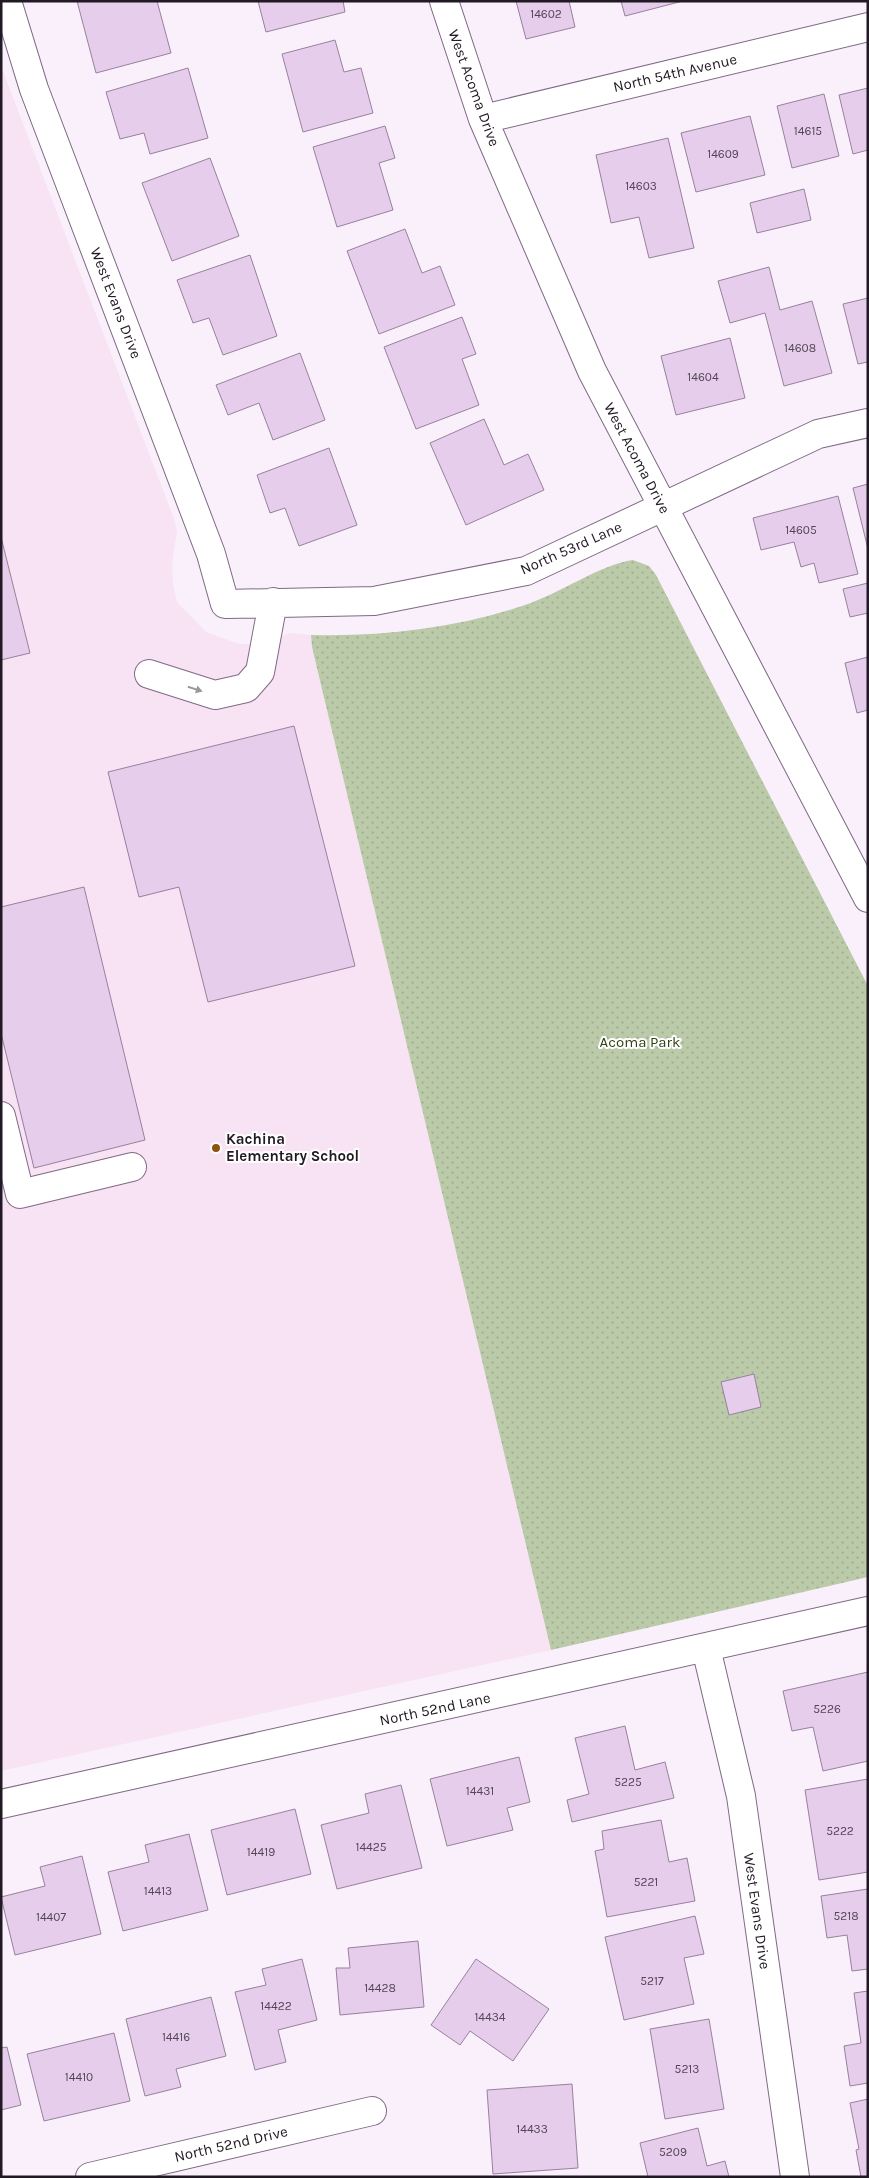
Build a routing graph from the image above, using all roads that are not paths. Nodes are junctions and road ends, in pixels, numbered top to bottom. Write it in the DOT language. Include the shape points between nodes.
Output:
graph roads {
  1 [pos="7,1"];
  2 [pos="444,1"];
  3 [pos="868,27"];
  4 [pos="483,119"];
  5 [pos="868,423"];
  6 [pos="662,507"];
  7 [pos="273,602"];
  8 [pos="225,604"];
  9 [pos="149,674"];
  10 [pos="868,898"];
  11 [pos="1,1116"];
  12 [pos="132,1167"];
  13 [pos="868,1612"];
  14 [pos="706,1648"];
  15 [pos="1,1804"];
  16 [pos="372,2111"];
  17 [pos="90,2177"];
  18 [pos="795,2177"];
  1 -- 8 [label="street, West Evans Drive" via="34,89 211,554"];
  2 -- 4 [label="street, West Acoma Drive"];
  3 -- 4 [label="street, North 54th Avenue"];
  4 -- 6 [label="street, West Acoma Drive" via="592,372"];
  5 -- 6 [label="street, North 53rd Lane" via="818,434"];
  6 -- 7 [label="street, North 53rd Lane" via="526,571 374,601"];
  6 -- 10 [label="street, West Acoma Drive"];
  7 -- 8 [label="street, North 53rd Lane"];
  9 -- 7 [label="street, one-way" via="216,695 246,688 260,672"];
  11 -- 12 [label="street" via="20,1194"];
  13 -- 14 [label="street, North 52nd Lane"];
  14 -- 15 [label="street, North 52nd Lane"];
  14 -- 18 [label="street, West Evans Drive" via="741,1796"];
  16 -- 17 [label="street, North 52nd Drive"];
}
